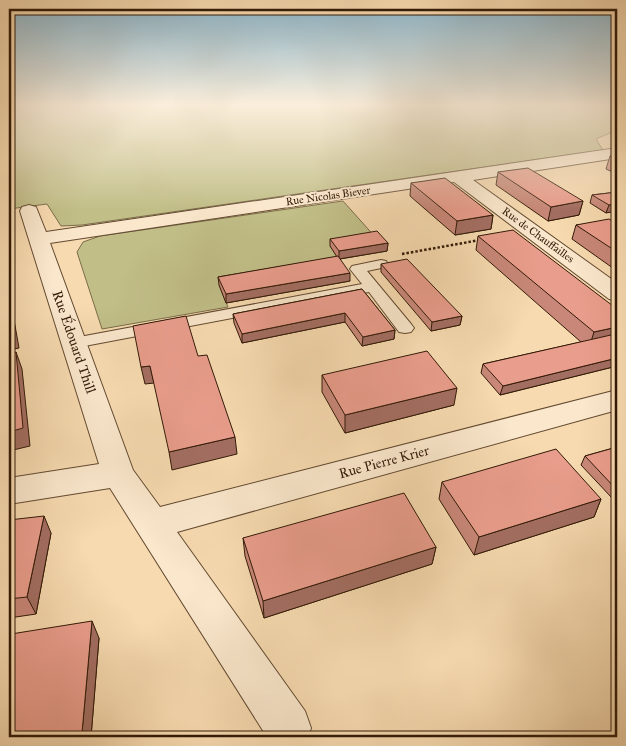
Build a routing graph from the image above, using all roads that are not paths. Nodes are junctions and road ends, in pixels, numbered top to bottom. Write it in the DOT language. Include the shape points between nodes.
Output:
graph roads {
  1 [pos="616,146"];
  2 [pos="458,177"];
  3 [pos="29,210"];
  4 [pos="39,239"];
  5 [pos="381,264"];
  6 [pos="374,287"];
  7 [pos="617,294"];
  8 [pos="405,328"];
  9 [pos="74,343"];
  10 [pos="617,400"];
  11 [pos="118,474"];
  12 [pos="9,491"];
  13 [pos="152,524"];
  14 [pos="288,728"];
  1 -- 2 [label="street, Rue Nicolas Biever"];
  2 -- 4 [label="street, Rue Nicolas Biever"];
  2 -- 7 [label="street, Rue de Chauffailles"];
  3 -- 4 [label="street, Rue Édouard Thill"];
  4 -- 9 [label="street, Rue Édouard Thill"];
  5 -- 6 [label="lane" via="357,269"];
  6 -- 8 [label="lane"];
  6 -- 9 [label="lane"];
  9 -- 11 [label="street, Rue Édouard Thill"];
  10 -- 13 [label="street, Rue Pierre Krier"];
  11 -- 12 [label="street"];
  11 -- 13 [label="street"];
  13 -- 14 [label="street"];
}
